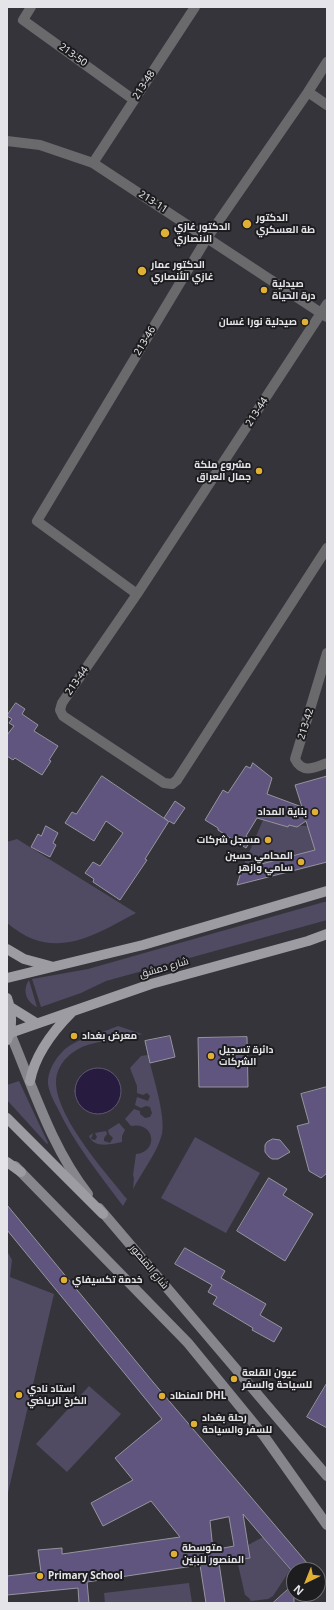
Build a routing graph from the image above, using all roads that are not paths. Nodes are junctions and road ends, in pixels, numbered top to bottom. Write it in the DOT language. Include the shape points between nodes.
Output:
graph roads {
  1 [pos="31,7"];
  2 [pos="194,7"];
  3 [pos="327,62"];
  4 [pos="308,92"];
  5 [pos="134,100"];
  6 [pos="327,105"];
  7 [pos="7,141"];
  8 [pos="93,163"];
  9 [pos="207,238"];
  10 [pos="327,304"];
  11 [pos="324,315"];
  12 [pos="327,548"];
  13 [pos="137,594"];
  14 [pos="327,653"];
  15 [pos="327,763"];
  16 [pos="325,892"];
  17 [pos="327,934"];
  18 [pos="7,949"];
  19 [pos="54,966"];
  20 [pos="7,978"];
  21 [pos="8,1004"];
  22 [pos="74,1010"];
  23 [pos="36,1023"];
  24 [pos="8,1037"];
  25 [pos="30,1081"];
  26 [pos="7,1118"];
  27 [pos="7,1158"];
  28 [pos="7,1162"];
  29 [pos="21,1172"];
  30 [pos="103,1214"];
  31 [pos="327,1476"];
  32 [pos="327,1525"];
  1 -- 5 [label="street, 213-50" via="23,20"];
  2 -- 5 [label="street, 213-48"];
  3 -- 4 [label="street, 213-46"];
  4 -- 6 [label="street"];
  4 -- 9 [label="street, 213-46"];
  5 -- 8 [label="street, 213-48"];
  7 -- 8 [label="street, 213-11" via="40,145"];
  8 -- 9 [label="street, 213-11"];
  9 -- 11 [label="street, 213-11"];
  9 -- 13 [label="street, 213-46" via="37,521"];
  10 -- 11 [label="street, 213-44"];
  11 -- 13 [label="street, 213-44"];
  12 -- 13 [label="street, 213-44" via="172,784 164,783 63,716 60,710 62,703"];
  14 -- 15 [label="street, 213-42" via="295,759 303,769"];
  16 -- 19 [label="main road" via="143,945"];
  17 -- 22 [label="main road, شارع دمشق" via="151,984"];
  18 -- 19 [label="main road" via="24,959"];
  19 -- 20 [label="main road"];
  21 -- 23 [label="main road"];
  21 -- 24 [label="main road" via="12,1021"];
  22 -- 23 [label="main road, شارع دمشق"];
  22 -- 25 [label="main road" via="44,1047"];
  23 -- 24 [label="main road, شارع دمشق"];
  24 -- 25 [label="main road, شارع المنصور"];
  25 -- 30 [label="main road, شارع المنصور" via="51,1134 74,1176"];
  26 -- 30 [label="main road"];
  27 -- 29 [label="main road"];
  28 -- 29 [label="main road"];
  29 -- 32 [label="main road" via="188,1343 264,1436"];
  30 -- 31 [label="main road, شارع المنصور"];
}
